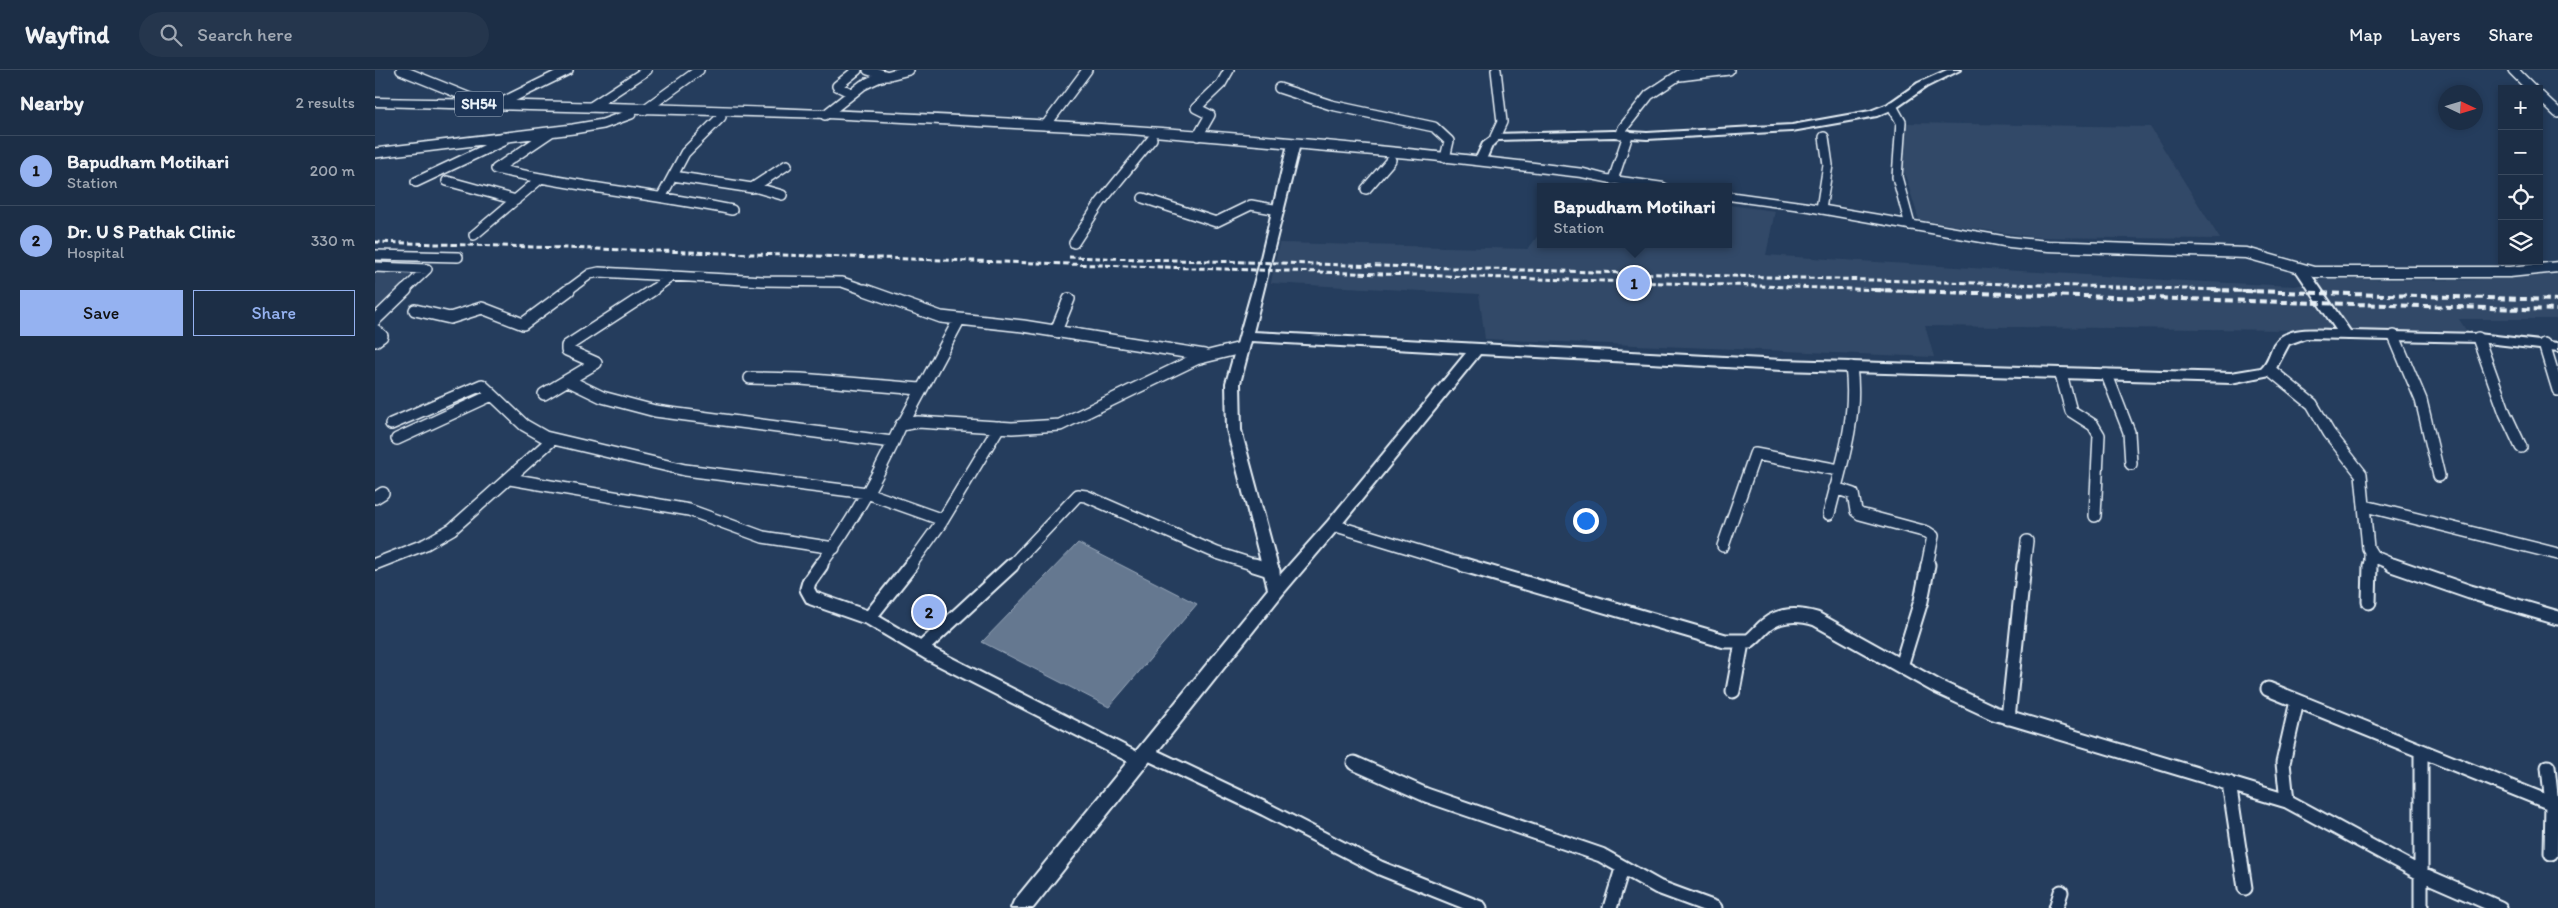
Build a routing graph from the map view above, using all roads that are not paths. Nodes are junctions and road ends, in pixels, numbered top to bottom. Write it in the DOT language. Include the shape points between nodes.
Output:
graph roads {
  1 [pos="401,70"];
  2 [pos="568,70"];
  3 [pos="647,70"];
  4 [pos="699,70"];
  5 [pos="857,70"];
  6 [pos="868,70"];
  7 [pos="909,70"];
  8 [pos="1087,70"];
  9 [pos="1229,70"];
  10 [pos="1496,70"];
  11 [pos="1687,70"];
  12 [pos="1729,70"];
  13 [pos="1955,70"];
  14 [pos="2513,70"];
  15 [pos="889,76"];
  16 [pos="1680,76"];
  17 [pos="2528,85"];
  18 [pos="1279,88"];
  19 [pos="851,93"];
  20 [pos="2543,99"];
  21 [pos="375,102"];
  22 [pos="485,104"];
  23 [pos="499,104"];
  24 [pos="1892,106"];
  25 [pos="375,109"];
  26 [pos="580,110"];
  27 [pos="637,112"];
  28 [pos="2558,113"];
  29 [pos="375,114"];
  30 [pos="825,115"];
  31 [pos="721,116"];
  32 [pos="1046,125"];
  33 [pos="551,132"];
  34 [pos="1625,134"];
  35 [pos="1198,136"];
  36 [pos="511,137"];
  37 [pos="1495,137"];
  38 [pos="1824,137"];
  39 [pos="1152,138"];
  40 [pos="1293,148"];
  41 [pos="375,153"];
  42 [pos="1445,158"];
  43 [pos="1391,160"];
  44 [pos="1480,162"];
  45 [pos="787,165"];
  46 [pos="673,176"];
  47 [pos="540,179"];
  48 [pos="1609,179"];
  49 [pos="447,181"];
  50 [pos="416,182"];
  51 [pos="1636,183"];
  52 [pos="754,187"];
  53 [pos="1366,189"];
  54 [pos="782,195"];
  55 [pos="662,196"];
  56 [pos="1732,197"];
  57 [pos="1143,198"];
  58 [pos="515,200"];
  59 [pos="1821,209"];
  60 [pos="732,210"];
  61 [pos="1279,210"];
  62 [pos="1910,225"];
  63 [pos="474,235"];
  64 [pos="1074,242"];
  65 [pos="375,255"];
  66 [pos="458,257"];
  67 [pos="375,266"];
  68 [pos="2558,267"];
  69 [pos="2301,269"];
  70 [pos="672,276"];
  71 [pos="1069,299"];
  72 [pos="415,310"];
  73 [pos="375,320"];
  74 [pos="959,320"];
  75 [pos="375,330"];
  76 [pos="1055,331"];
  77 [pos="2346,335"];
  78 [pos="2394,336"];
  79 [pos="2478,338"];
  80 [pos="375,341"];
  81 [pos="1243,342"];
  82 [pos="2544,344"];
  83 [pos="2558,347"];
  84 [pos="1477,349"];
  85 [pos="1206,355"];
  86 [pos="1851,367"];
  87 [pos="2269,370"];
  88 [pos="2061,374"];
  89 [pos="2107,376"];
  90 [pos="750,378"];
  91 [pos="569,380"];
  92 [pos="920,389"];
  93 [pos="2558,390"];
  94 [pos="543,394"];
  95 [pos="492,395"];
  96 [pos="391,424"];
  97 [pos="903,424"];
  98 [pos="999,427"];
  99 [pos="397,438"];
  100 [pos="553,439"];
  101 [pos="892,442"];
  102 [pos="2521,447"];
  103 [pos="2131,464"];
  104 [pos="1839,470"];
  105 [pos="2439,476"];
  106 [pos="510,479"];
  107 [pos="1835,488"];
  108 [pos="867,493"];
  109 [pos="2365,506"];
  110 [pos="1829,514"];
  111 [pos="2095,516"];
  112 [pos="943,520"];
  113 [pos="1333,525"];
  114 [pos="2027,541"];
  115 [pos="1723,546"];
  116 [pos="834,548"];
  117 [pos="2370,552"];
  118 [pos="2558,554"];
  119 [pos="375,564"];
  120 [pos="1273,571"];
  121 [pos="1276,590"];
  122 [pos="2369,602"];
  123 [pos="869,618"];
  124 [pos="2558,618"];
  125 [pos="1742,643"];
  126 [pos="921,649"];
  127 [pos="1901,666"];
  128 [pos="1733,690"];
  129 [pos="2268,690"];
  130 [pos="2297,701"];
  131 [pos="2008,718"];
  132 [pos="2421,752"];
  133 [pos="1144,757"];
  134 [pos="1354,763"];
  135 [pos="2548,767"];
  136 [pos="2229,783"];
  137 [pos="2287,801"];
  138 [pos="2555,805"];
  139 [pos="2551,853"];
  140 [pos="1623,869"];
  141 [pos="2422,874"];
  142 [pos="2245,888"];
  143 [pos="2061,892"];
  144 [pos="1021,908"];
  145 [pos="1480,908"];
  146 [pos="1610,908"];
  147 [pos="1715,908"];
  148 [pos="2056,908"];
  149 [pos="2421,908"];
  150 [pos="2500,908"];
  1 -- 22 [label="street"];
  2 -- 23 [label="street" via="521,90"];
  3 -- 26 [label="street"];
  4 -- 27 [label="street"];
  5 -- 19 [label="street" via="837,86"];
  6 -- 15 [label="street"];
  7 -- 15 [label="street"];
  8 -- 32 [label="street"];
  9 -- 35 [label="street" via="1221,84 1196,108 1210,115"];
  10 -- 37 [label="street" via="1502,122"];
  11 -- 16 [label="street"];
  12 -- 16 [label="street"];
  13 -- 24 [label="street" via="1918,87"];
  14 -- 17 [label="street"];
  15 -- 19 [label="street" via="878,78"];
  16 -- 34 [label="street" via="1649,94 1623,128"];
  18 -- 42 [label="street" via="1331,105 1434,127 1449,141"];
  19 -- 30 [label="street"];
  20 -- 28 [label="street"];
  21 -- 22 [label="main road, SH54"];
  22 -- 23 [label="main road, SH54"];
  23 -- 26 [label="main road, SH54"];
  24 -- 34 [label="street" via="1858,118 1791,128 1735,133"];
  24 -- 62 [label="street" via="1901,122 1897,177"];
  25 -- 26 [label="main road, SH54"];
  26 -- 27 [label="main road"];
  26 -- 29 [label="main road, SH54"];
  27 -- 30 [label="main road"];
  27 -- 31 [label="main road"];
  27 -- 33 [label="street" via="603,124"];
  30 -- 32 [label="main road"];
  31 -- 39 [label="main road"];
  31 -- 46 [label="street" via="685,153"];
  32 -- 35 [label="main road"];
  33 -- 36 [label="street"];
  33 -- 47 [label="street" via="495,168"];
  34 -- 37 [label="street"];
  34 -- 48 [label="street"];
  35 -- 40 [label="main road"];
  36 -- 41 [label="street"];
  36 -- 50 [label="street"];
  37 -- 44 [label="street" via="1487,145"];
  38 -- 59 [label="street" via="1828,164"];
  39 -- 40 [label="main road"];
  39 -- 64 [label="street" via="1125,176 1088,218"];
  40 -- 42 [label="main road"];
  40 -- 43 [label="main road"];
  40 -- 61 [label="street"];
  42 -- 44 [label="main road"];
  43 -- 48 [label="main road"];
  43 -- 53 [label="street"];
  44 -- 48 [label="main road"];
  45 -- 52 [label="street"];
  46 -- 52 [label="street"];
  46 -- 55 [label="street"];
  47 -- 55 [label="street"];
  47 -- 58 [label="street"];
  48 -- 51 [label="main road"];
  49 -- 58 [label="street"];
  52 -- 54 [label="street"];
  55 -- 60 [label="street"];
  56 -- 59 [label="main road"];
  57 -- 61 [label="street" via="1216,222 1251,205"];
  58 -- 63 [label="street"];
  59 -- 62 [label="main road"];
  61 -- 81 [label="street"];
  62 -- 69 [label="main road" via="2048,246 2247,253"];
  65 -- 66 [label="street"];
  67 -- 73 [label="street" via="427,270"];
  68 -- 69 [label="main road" via="2510,272 2370,274"];
  69 -- 77 [label="street"];
  70 -- 72 [label="street" via="596,272 521,324 482,308 450,318"];
  70 -- 74 [label="street" via="842,282 924,313"];
  70 -- 91 [label="street" via="567,346 567,350 596,362"];
  71 -- 76 [label="street"];
  74 -- 76 [label="street"];
  74 -- 92 [label="street"];
  75 -- 80 [label="street" via="382,336"];
  76 -- 85 [label="street"];
  77 -- 78 [label="street"];
  77 -- 87 [label="street" via="2289,337 2282,341"];
  78 -- 79 [label="street"];
  78 -- 105 [label="street" via="2421,400"];
  79 -- 82 [label="street"];
  79 -- 102 [label="street"];
  81 -- 84 [label="street"];
  81 -- 85 [label="street"];
  81 -- 120 [label="street" via="1233,383 1234,430"];
  82 -- 83 [label="street"];
  82 -- 93 [label="street"];
  84 -- 86 [label="street"];
  84 -- 113 [label="street"];
  85 -- 98 [label="street" via="1066,422 1048,427"];
  86 -- 88 [label="street"];
  86 -- 104 [label="street" via="1855,407"];
  87 -- 89 [label="street" via="2231,378"];
  87 -- 109 [label="street" via="2306,397 2318,413 2363,478"];
  88 -- 89 [label="street"];
  88 -- 111 [label="street" via="2071,410 2093,425 2099,435"];
  89 -- 103 [label="street" via="2129,432"];
  90 -- 92 [label="street"];
  91 -- 94 [label="street"];
  91 -- 101 [label="street" via="590,394 611,402 661,413"];
  92 -- 97 [label="street"];
  95 -- 96 [label="street" via="483,385 477,385"];
  95 -- 99 [label="street"];
  95 -- 100 [label="street" via="524,425"];
  97 -- 98 [label="street"];
  97 -- 101 [label="street"];
  98 -- 112 [label="street"];
  100 -- 106 [label="street"];
  100 -- 108 [label="street" via="685,470"];
  101 -- 108 [label="street"];
  104 -- 107 [label="street"];
  104 -- 115 [label="street" via="1755,454"];
  106 -- 116 [label="street" via="689,510 763,537"];
  106 -- 119 [label="street" via="438,538"];
  107 -- 110 [label="street"];
  107 -- 127 [label="street" via="1855,496 1856,511 1860,514 1933,536 1919,608"];
  108 -- 112 [label="street"];
  108 -- 116 [label="street"];
  109 -- 117 [label="street"];
  109 -- 118 [label="street"];
  112 -- 123 [label="street"];
  113 -- 121 [label="street"];
  113 -- 125 [label="street" via="1550,591"];
  114 -- 131 [label="street"];
  116 -- 123 [label="street" via="809,582 808,594 821,603"];
  117 -- 122 [label="street"];
  117 -- 124 [label="street" via="2378,560"];
  120 -- 121 [label="street"];
  120 -- 126 [label="street" via="1217,553 1086,496 1078,496 1027,553"];
  121 -- 133 [label="street"];
  123 -- 126 [label="street"];
  125 -- 127 [label="street" via="1751,640 1777,618 1795,614 1835,628"];
  125 -- 128 [label="street"];
  126 -- 133 [label="street"];
  127 -- 131 [label="street" via="1938,687"];
  129 -- 130 [label="street"];
  130 -- 132 [label="street"];
  130 -- 137 [label="street" via="2283,763"];
  131 -- 136 [label="street"];
  132 -- 138 [label="street"];
  132 -- 141 [label="street"];
  133 -- 144 [label="street"];
  133 -- 145 [label="street" via="1380,868"];
  134 -- 140 [label="street" via="1426,795 1601,855"];
  135 -- 138 [label="street"];
  136 -- 137 [label="street"];
  136 -- 142 [label="street"];
  137 -- 141 [label="street"];
  138 -- 139 [label="street"];
  140 -- 146 [label="street"];
  140 -- 147 [label="street" via="1658,887"];
  141 -- 149 [label="street"];
  141 -- 150 [label="street"];
  143 -- 148 [label="street"];
}
